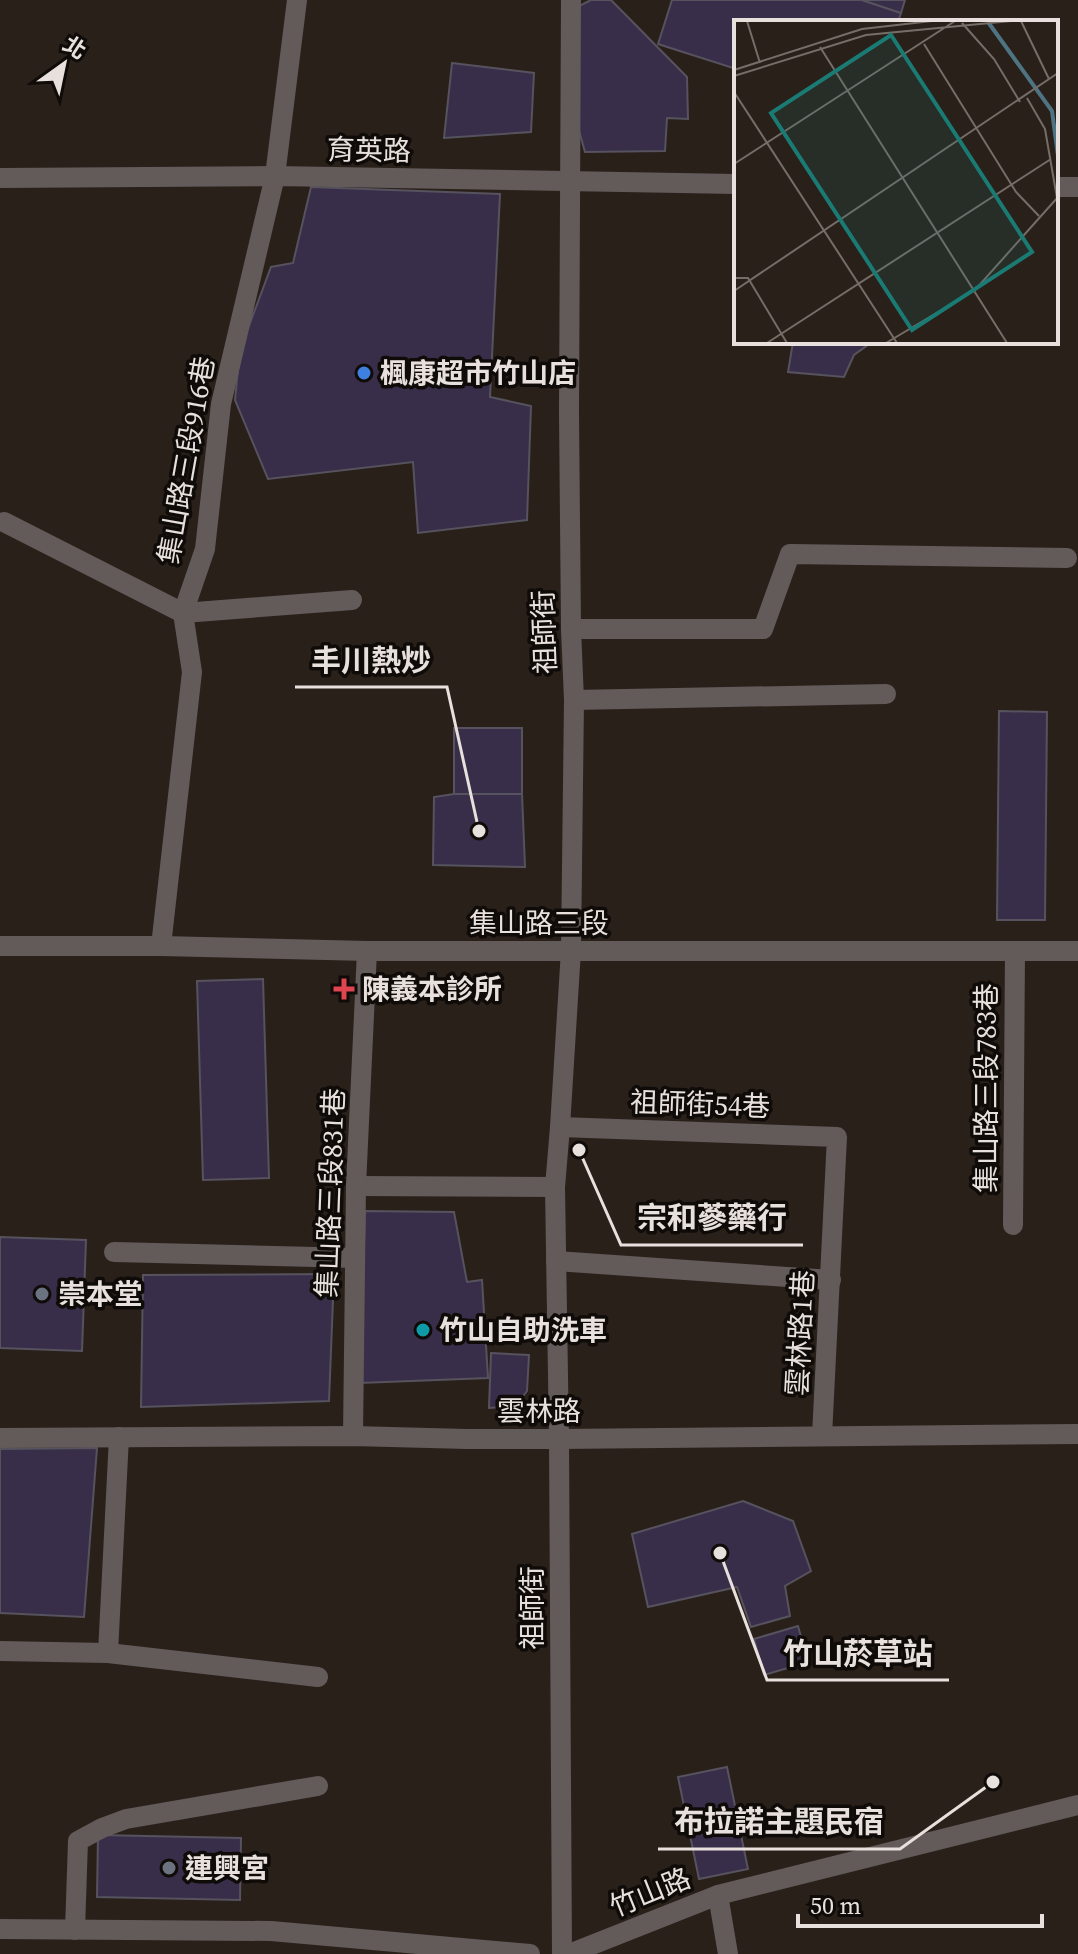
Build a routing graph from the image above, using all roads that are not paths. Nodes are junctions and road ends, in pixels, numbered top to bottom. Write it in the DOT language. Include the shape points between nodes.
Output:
graph roads {
  1 [pos="297,0"];
  2 [pos="571,0"];
  3 [pos="275,176"];
  4 [pos="0,178"];
  5 [pos="572,182"];
  6 [pos="734,184"];
  7 [pos="4,522"];
  8 [pos="1067,558"];
  9 [pos="352,600"];
  10 [pos="183,613"];
  11 [pos="571,629"];
  12 [pos="886,694"];
  13 [pos="574,700"];
  14 [pos="0,946"];
  15 [pos="161,946"];
  16 [pos="571,950"];
  17 [pos="367,951"];
  18 [pos="1015,951"];
  19 [pos="1078,951"];
  20 [pos="560,1127"];
  21 [pos="837,1137"];
  22 [pos="356,1186"];
  23 [pos="555,1187"];
  24 [pos="1013,1225"];
  25 [pos="114,1252"];
  26 [pos="355,1258"];
  27 [pos="556,1261"];
  28 [pos="831,1280"];
  29 [pos="1078,1434"];
  30 [pos="353,1436"];
  31 [pos="822,1436"];
  32 [pos="119,1437"];
  33 [pos="0,1438"];
  34 [pos="559,1439"];
  35 [pos="0,1651"];
  36 [pos="108,1653"];
  37 [pos="318,1677"];
  38 [pos="318,1786"];
  39 [pos="1078,1805"];
  40 [pos="718,1895"];
  41 [pos="0,1929"];
  42 [pos="75,1930"];
  43 [pos="530,1954"];
  44 [pos="562,1954"];
  45 [pos="569,1954"];
  46 [pos="728,1954"];
  1 -- 3 [label="street, 集山路三段916巷"];
  2 -- 5 [label="street, 祖師街"];
  3 -- 4 [label="street, 育英路"];
  3 -- 5 [label="street, 育英路"];
  3 -- 10 [label="street, 集山路三段916巷" via="221,404 205,549"];
  5 -- 6 [label="street, 育英路"];
  5 -- 11 [label="street, 祖師街"];
  7 -- 10 [label="street"];
  8 -- 11 [label="street" via="790,554 763,629"];
  9 -- 10 [label="street"];
  10 -- 15 [label="street, 集山路三段916巷" via="192,672"];
  11 -- 13 [label="street, 祖師街"];
  12 -- 13 [label="street"];
  13 -- 16 [label="street, 祖師街"];
  14 -- 15 [label="street, 集山路三段"];
  15 -- 17 [label="street, 集山路三段"];
  16 -- 17 [label="street, 集山路三段"];
  16 -- 18 [label="street, 集山路三段"];
  16 -- 20 [label="street, 祖師街"];
  17 -- 22 [label="street, 集山路三段831巷"];
  18 -- 19 [label="street, 集山路三段"];
  18 -- 24 [label="street, 集山路三段783巷"];
  20 -- 21 [label="street, 祖師街54巷"];
  20 -- 23 [label="street, 祖師街"];
  21 -- 28 [label="street, 雲林路1巷"];
  22 -- 23 [label="street"];
  22 -- 26 [label="street, 集山路三段831巷"];
  23 -- 27 [label="street, 祖師街"];
  25 -- 26 [label="street"];
  26 -- 30 [label="street, 集山路三段831巷"];
  27 -- 28 [label="street"];
  27 -- 34 [label="street, 祖師街"];
  28 -- 31 [label="street, 雲林路1巷"];
  29 -- 31 [label="street, 雲林路"];
  30 -- 32 [label="street, 雲林路"];
  30 -- 34 [label="street, 雲林路"];
  31 -- 34 [label="street, 雲林路"];
  32 -- 33 [label="street, 雲林路"];
  32 -- 36 [label="street"];
  34 -- 44 [label="street, 祖師街"];
  35 -- 36 [label="street"];
  36 -- 37 [label="street"];
  38 -- 42 [label="street" via="126,1819 78,1841"];
  39 -- 40 [label="street, 竹山路"];
  40 -- 45 [label="street, 竹山路"];
  40 -- 46 [label="street"];
  41 -- 42 [label="street"];
  42 -- 43 [label="street" via="271,1931"];
}
